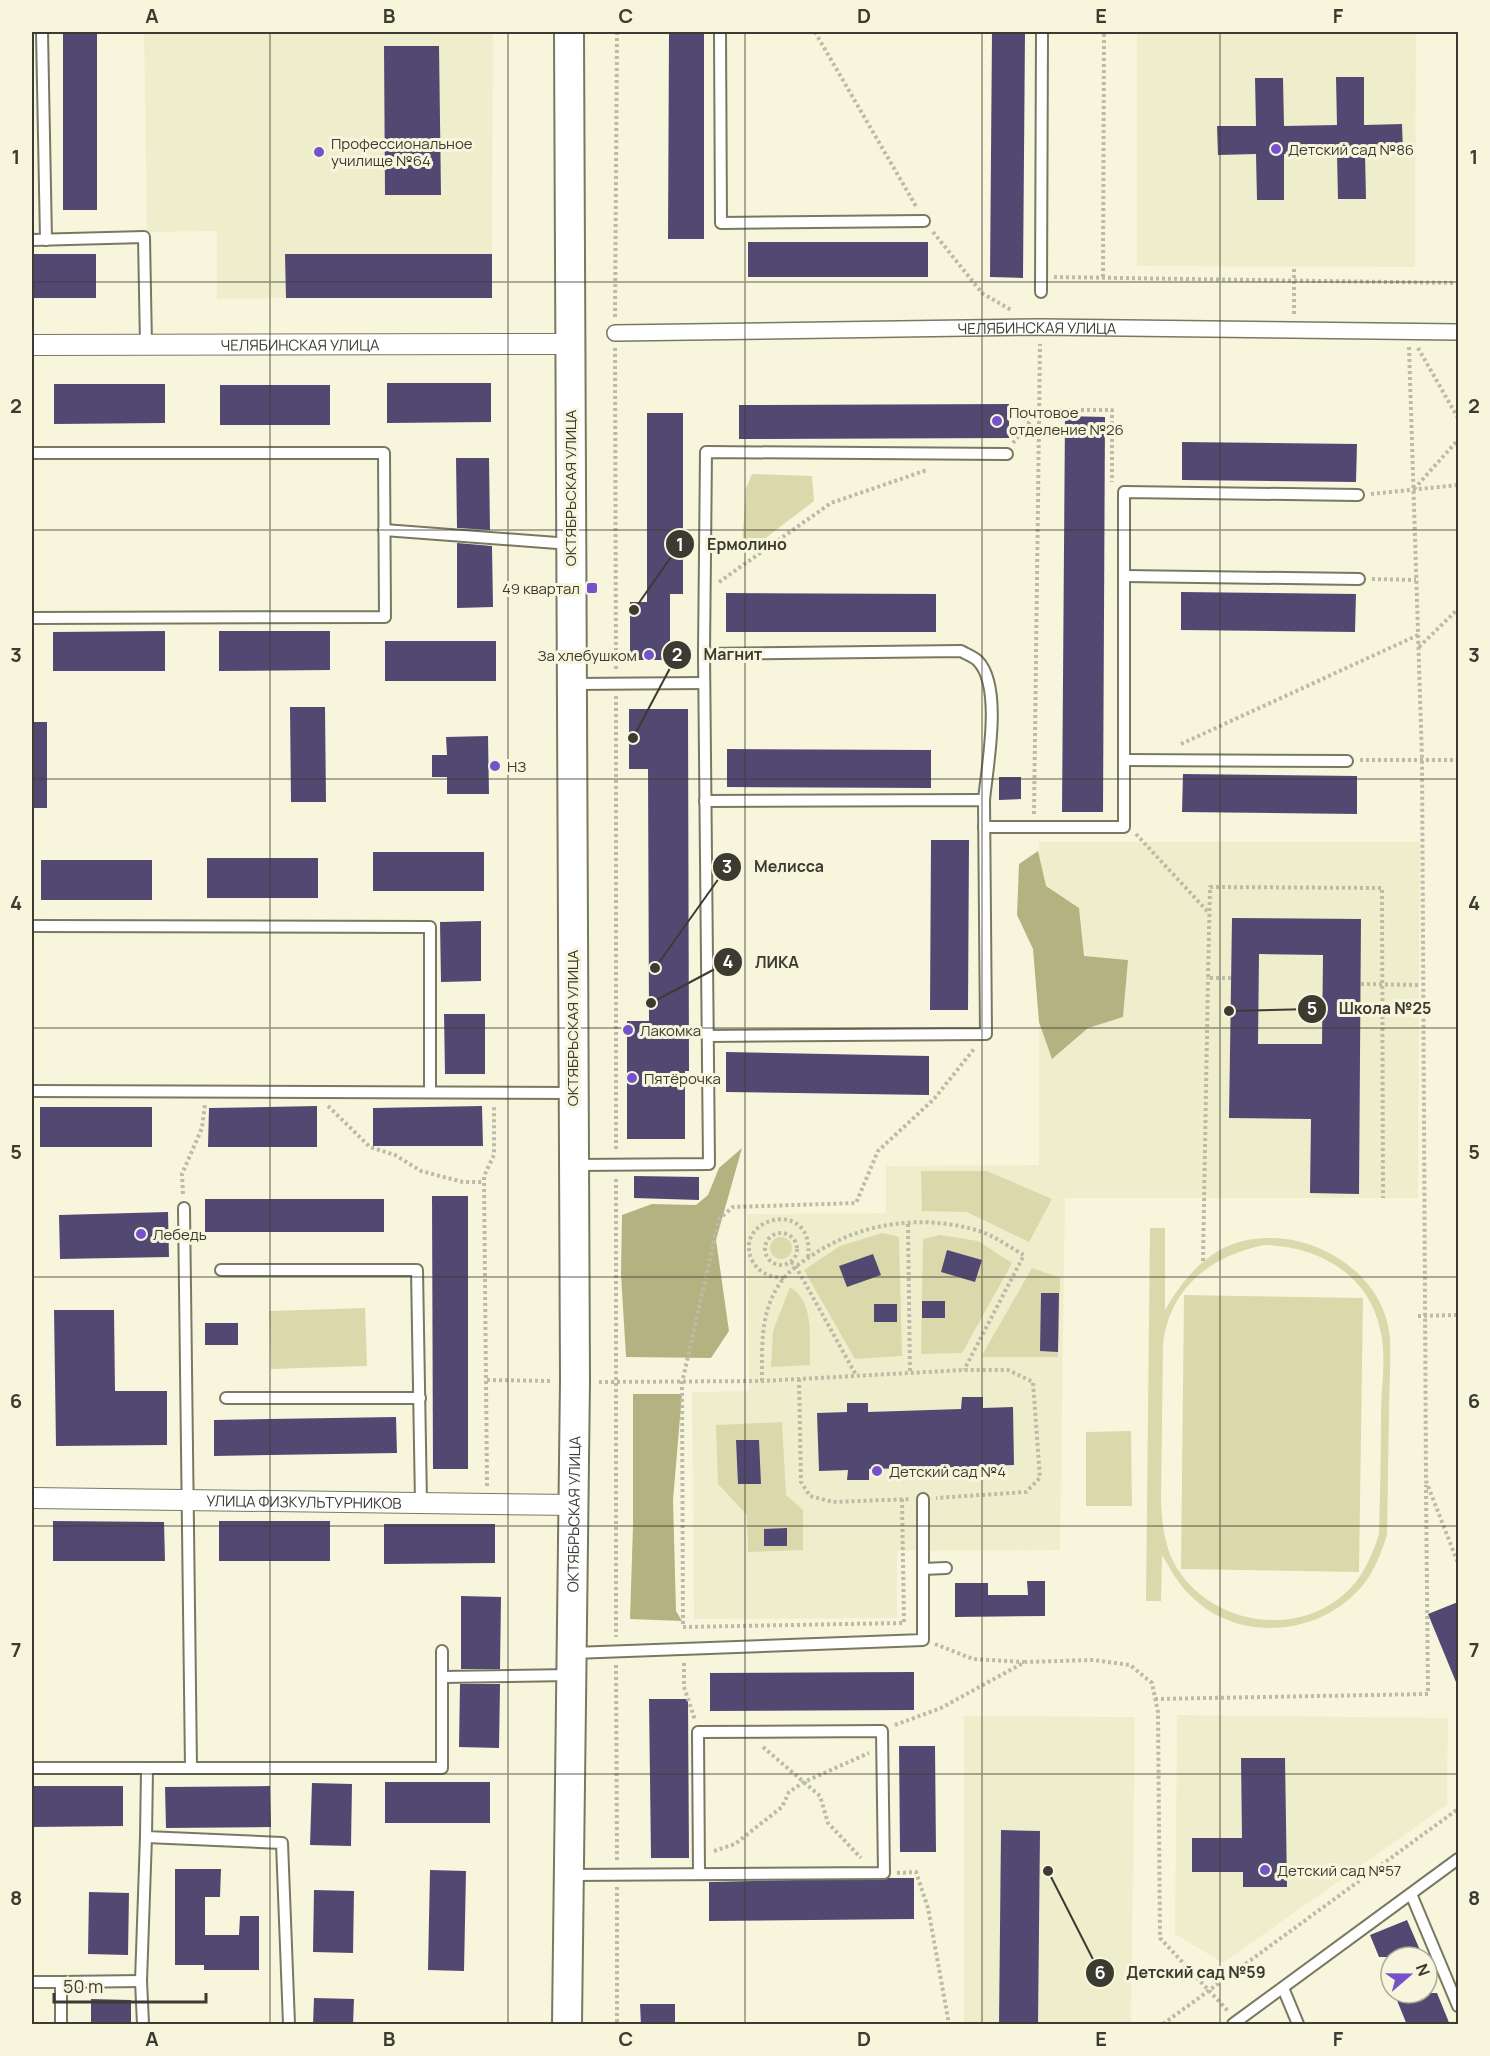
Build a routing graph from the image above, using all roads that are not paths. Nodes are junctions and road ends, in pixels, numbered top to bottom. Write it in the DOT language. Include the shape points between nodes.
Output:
graph roads {
  1 [pos="42,32"];
  2 [pos="569,32"];
  3 [pos="720,32"];
  4 [pos="1042,32"];
  5 [pos="924,221"];
  6 [pos="32,240"];
  7 [pos="46,240"];
  8 [pos="1041,292"];
  9 [pos="1458,332"];
  10 [pos="615,333"];
  11 [pos="570,344"];
  12 [pos="32,345"];
  13 [pos="146,345"];
  14 [pos="1009,450"];
  15 [pos="32,453"];
  16 [pos="1358,495"];
  17 [pos="384,530"];
  18 [pos="570,544"];
  19 [pos="1124,576"];
  20 [pos="1359,579"];
  21 [pos="32,618"];
  22 [pos="704,654"];
  23 [pos="705,683"];
  24 [pos="571,684"];
  25 [pos="1124,760"];
  26 [pos="1347,761"];
  27 [pos="984,800"];
  28 [pos="705,801"];
  29 [pos="984,827"];
  30 [pos="32,926"];
  31 [pos="708,1036"];
  32 [pos="32,1090"];
  33 [pos="430,1092"];
  34 [pos="572,1093"];
  35 [pos="573,1165"];
  36 [pos="184,1208"];
  37 [pos="221,1270"];
  38 [pos="226,1398"];
  39 [pos="420,1398"];
  40 [pos="32,1498"];
  41 [pos="923,1499"];
  42 [pos="188,1500"];
  43 [pos="421,1503"];
  44 [pos="574,1505"];
  45 [pos="923,1569"];
  46 [pos="945,1569"];
  47 [pos="442,1651"];
  48 [pos="572,1664"];
  49 [pos="442,1677"];
  50 [pos="32,1768"];
  51 [pos="191,1768"];
  52 [pos="147,1769"];
  53 [pos="146,1837"];
  54 [pos="1458,1859"];
  55 [pos="699,1874"];
  56 [pos="569,1875"];
  57 [pos="1412,1894"];
  58 [pos="141,1981"];
  59 [pos="32,1982"];
  60 [pos="61,1982"];
  61 [pos="1283,1988"];
  62 [pos="1458,2006"];
  63 [pos="1236,2023"];
  64 [pos="61,2025"];
  65 [pos="143,2025"];
  66 [pos="289,2025"];
  67 [pos="567,2025"];
  68 [pos="1298,2025"];
  1 -- 7 [label="lane"];
  2 -- 11 [label="main road, ОКТЯБРЬСКАЯ УЛИЦА"];
  3 -- 5 [label="lane" via="721,223"];
  4 -- 8 [label="lane"];
  6 -- 7 [label="lane"];
  7 -- 13 [label="lane" via="144,237"];
  9 -- 10 [label="street, ЧЕЛЯБИНСКАЯ УЛИЦА" via="1040,327"];
  11 -- 13 [label="street, ЧЕЛЯБИНСКАЯ УЛИЦА"];
  11 -- 18 [label="main road, ОКТЯБРЬСКАЯ УЛИЦА"];
  12 -- 13 [label="street, ЧЕЛЯБИНСКАЯ УЛИЦА"];
  14 -- 22 [label="lane" via="706,452"];
  15 -- 17 [label="lane" via="384,453"];
  16 -- 19 [label="lane" via="1124,492"];
  17 -- 18 [label="lane"];
  17 -- 21 [label="lane" via="385,617"];
  18 -- 24 [label="main road, ОКТЯБРЬСКАЯ УЛИЦА"];
  19 -- 20 [label="lane"];
  19 -- 25 [label="lane"];
  22 -- 23 [label="lane"];
  22 -- 27 [label="lane" via="962,651 978,661 990,684 992,711"];
  23 -- 24 [label="lane"];
  23 -- 28 [label="lane"];
  24 -- 34 [label="main road, ОКТЯБРЬСКАЯ УЛИЦА"];
  25 -- 26 [label="lane"];
  25 -- 29 [label="lane" via="1124,827"];
  27 -- 28 [label="lane"];
  27 -- 29 [label="lane"];
  28 -- 31 [label="lane"];
  29 -- 31 [label="lane" via="986,1034"];
  30 -- 33 [label="lane" via="430,927"];
  31 -- 35 [label="lane" via="709,1164"];
  32 -- 33 [label="lane"];
  33 -- 34 [label="lane"];
  34 -- 35 [label="main road, ОКТЯБРЬСКАЯ УЛИЦА"];
  35 -- 44 [label="main road, ОКТЯБРЬСКАЯ УЛИЦА"];
  36 -- 42 [label="lane"];
  37 -- 39 [label="lane" via="417,1270"];
  38 -- 39 [label="lane"];
  39 -- 43 [label="lane"];
  40 -- 42 [label="street, УЛИЦА ФИЗКУЛЬТУРНИКОВ"];
  41 -- 45 [label="lane"];
  42 -- 43 [label="street, УЛИЦА ФИЗКУЛЬТУРНИКОВ"];
  42 -- 51 [label="lane"];
  43 -- 44 [label="street, УЛИЦА ФИЗКУЛЬТУРНИКОВ"];
  44 -- 48 [label="main road, ОКТЯБРЬСКАЯ УЛИЦА"];
  45 -- 46 [label="lane"];
  45 -- 48 [label="lane" via="923,1640 616,1652"];
  47 -- 49 [label="lane"];
  48 -- 49 [label="lane"];
  48 -- 56 [label="main road, ОКТЯБРЬСКАЯ УЛИЦА"];
  49 -- 51 [label="lane" via="442,1768"];
  50 -- 52 [label="lane"];
  51 -- 52 [label="lane"];
  52 -- 53 [label="lane"];
  53 -- 58 [label="lane"];
  53 -- 66 [label="lane" via="282,1843"];
  54 -- 57 [label="lane"];
  55 -- 55 [label="lane" via="698,1732 882,1731 880,1873"];
  55 -- 56 [label="lane"];
  56 -- 67 [label="main road, ОКТЯБРЬСКАЯ УЛИЦА"];
  57 -- 61 [label="lane"];
  57 -- 62 [label="lane"];
  58 -- 60 [label="lane"];
  58 -- 65 [label="lane"];
  59 -- 60 [label="lane"];
  60 -- 64 [label="lane"];
  61 -- 63 [label="lane"];
  61 -- 68 [label="lane"];
}
